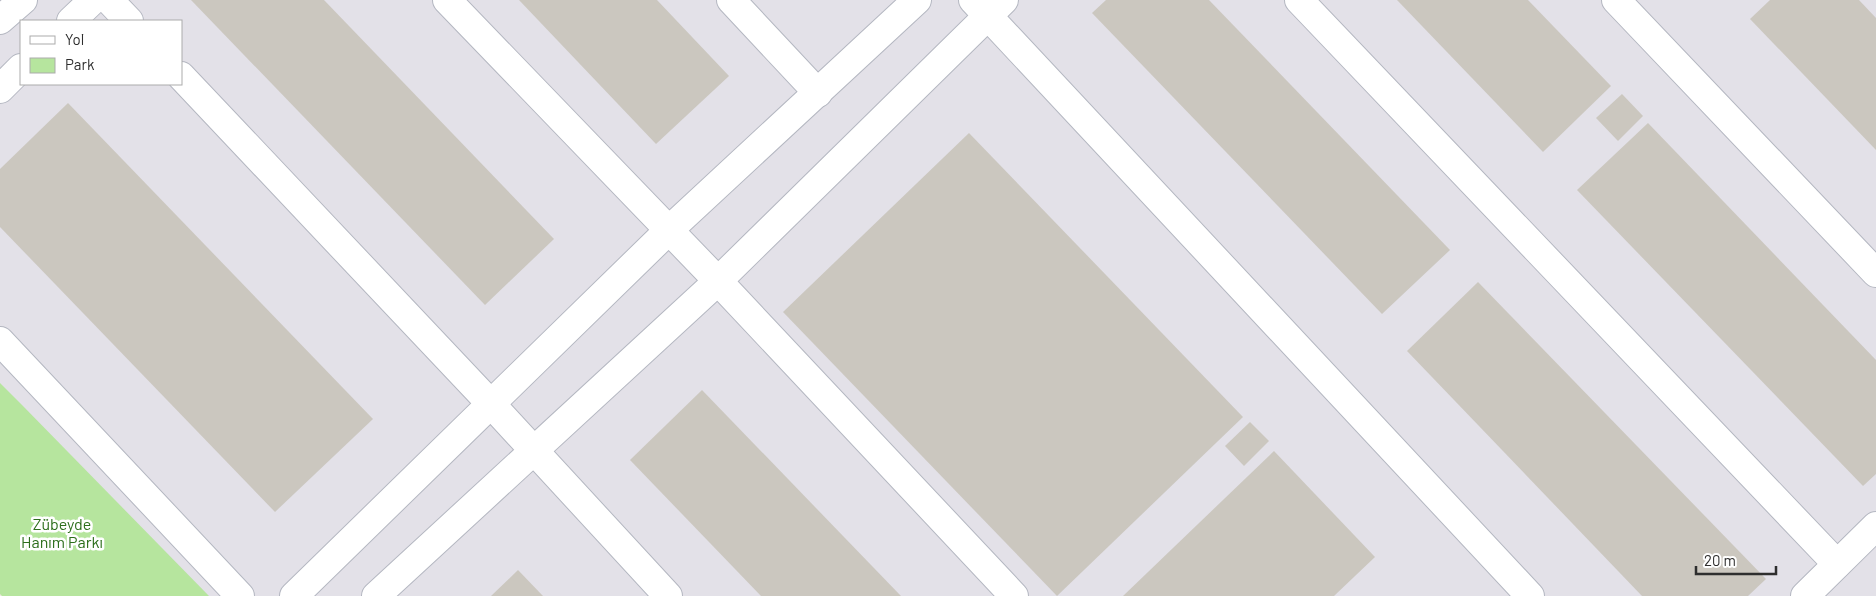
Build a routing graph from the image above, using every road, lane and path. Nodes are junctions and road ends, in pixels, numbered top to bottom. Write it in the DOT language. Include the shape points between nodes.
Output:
graph roads {
  1 [pos="23,0"];
  2 [pos="93,0"];
  3 [pos="109,0"];
  4 [pos="447,0"];
  5 [pos="731,0"];
  6 [pos="918,0"];
  7 [pos="1299,0"];
  8 [pos="1616,0"];
  9 [pos="988,5"];
  10 [pos="0,20"];
  11 [pos="72,20"];
  12 [pos="128,20"];
  13 [pos="20,69"];
  14 [pos="182,77"];
  15 [pos="0,89"];
  16 [pos="818,93"];
  17 [pos="669,230"];
  18 [pos="1876,273"];
  19 [pos="718,281"];
  20 [pos="0,340"];
  21 [pos="491,404"];
  22 [pos="533,451"];
  23 [pos="1876,526"];
  24 [pos="1837,564"];
  25 [pos="240,596"];
  26 [pos="294,596"];
  27 [pos="376,596"];
  28 [pos="668,596"];
  29 [pos="1014,596"];
  30 [pos="1530,596"];
  31 [pos="1805,596"];
  1 -- 10 [label="street"];
  2 -- 11 [label="street"];
  3 -- 12 [label="street"];
  4 -- 17 [label="street"];
  5 -- 16 [label="street"];
  6 -- 16 [label="street"];
  7 -- 24 [label="street"];
  8 -- 18 [label="street"];
  9 -- 19 [label="street"];
  9 -- 30 [label="street"];
  13 -- 15 [label="street"];
  14 -- 21 [label="street"];
  16 -- 17 [label="street"];
  17 -- 19 [label="street"];
  17 -- 21 [label="street"];
  19 -- 22 [label="street"];
  19 -- 29 [label="street"];
  20 -- 25 [label="street"];
  21 -- 22 [label="street"];
  21 -- 26 [label="street"];
  22 -- 27 [label="street"];
  22 -- 28 [label="street"];
  23 -- 24 [label="street"];
  24 -- 31 [label="street"];
}
